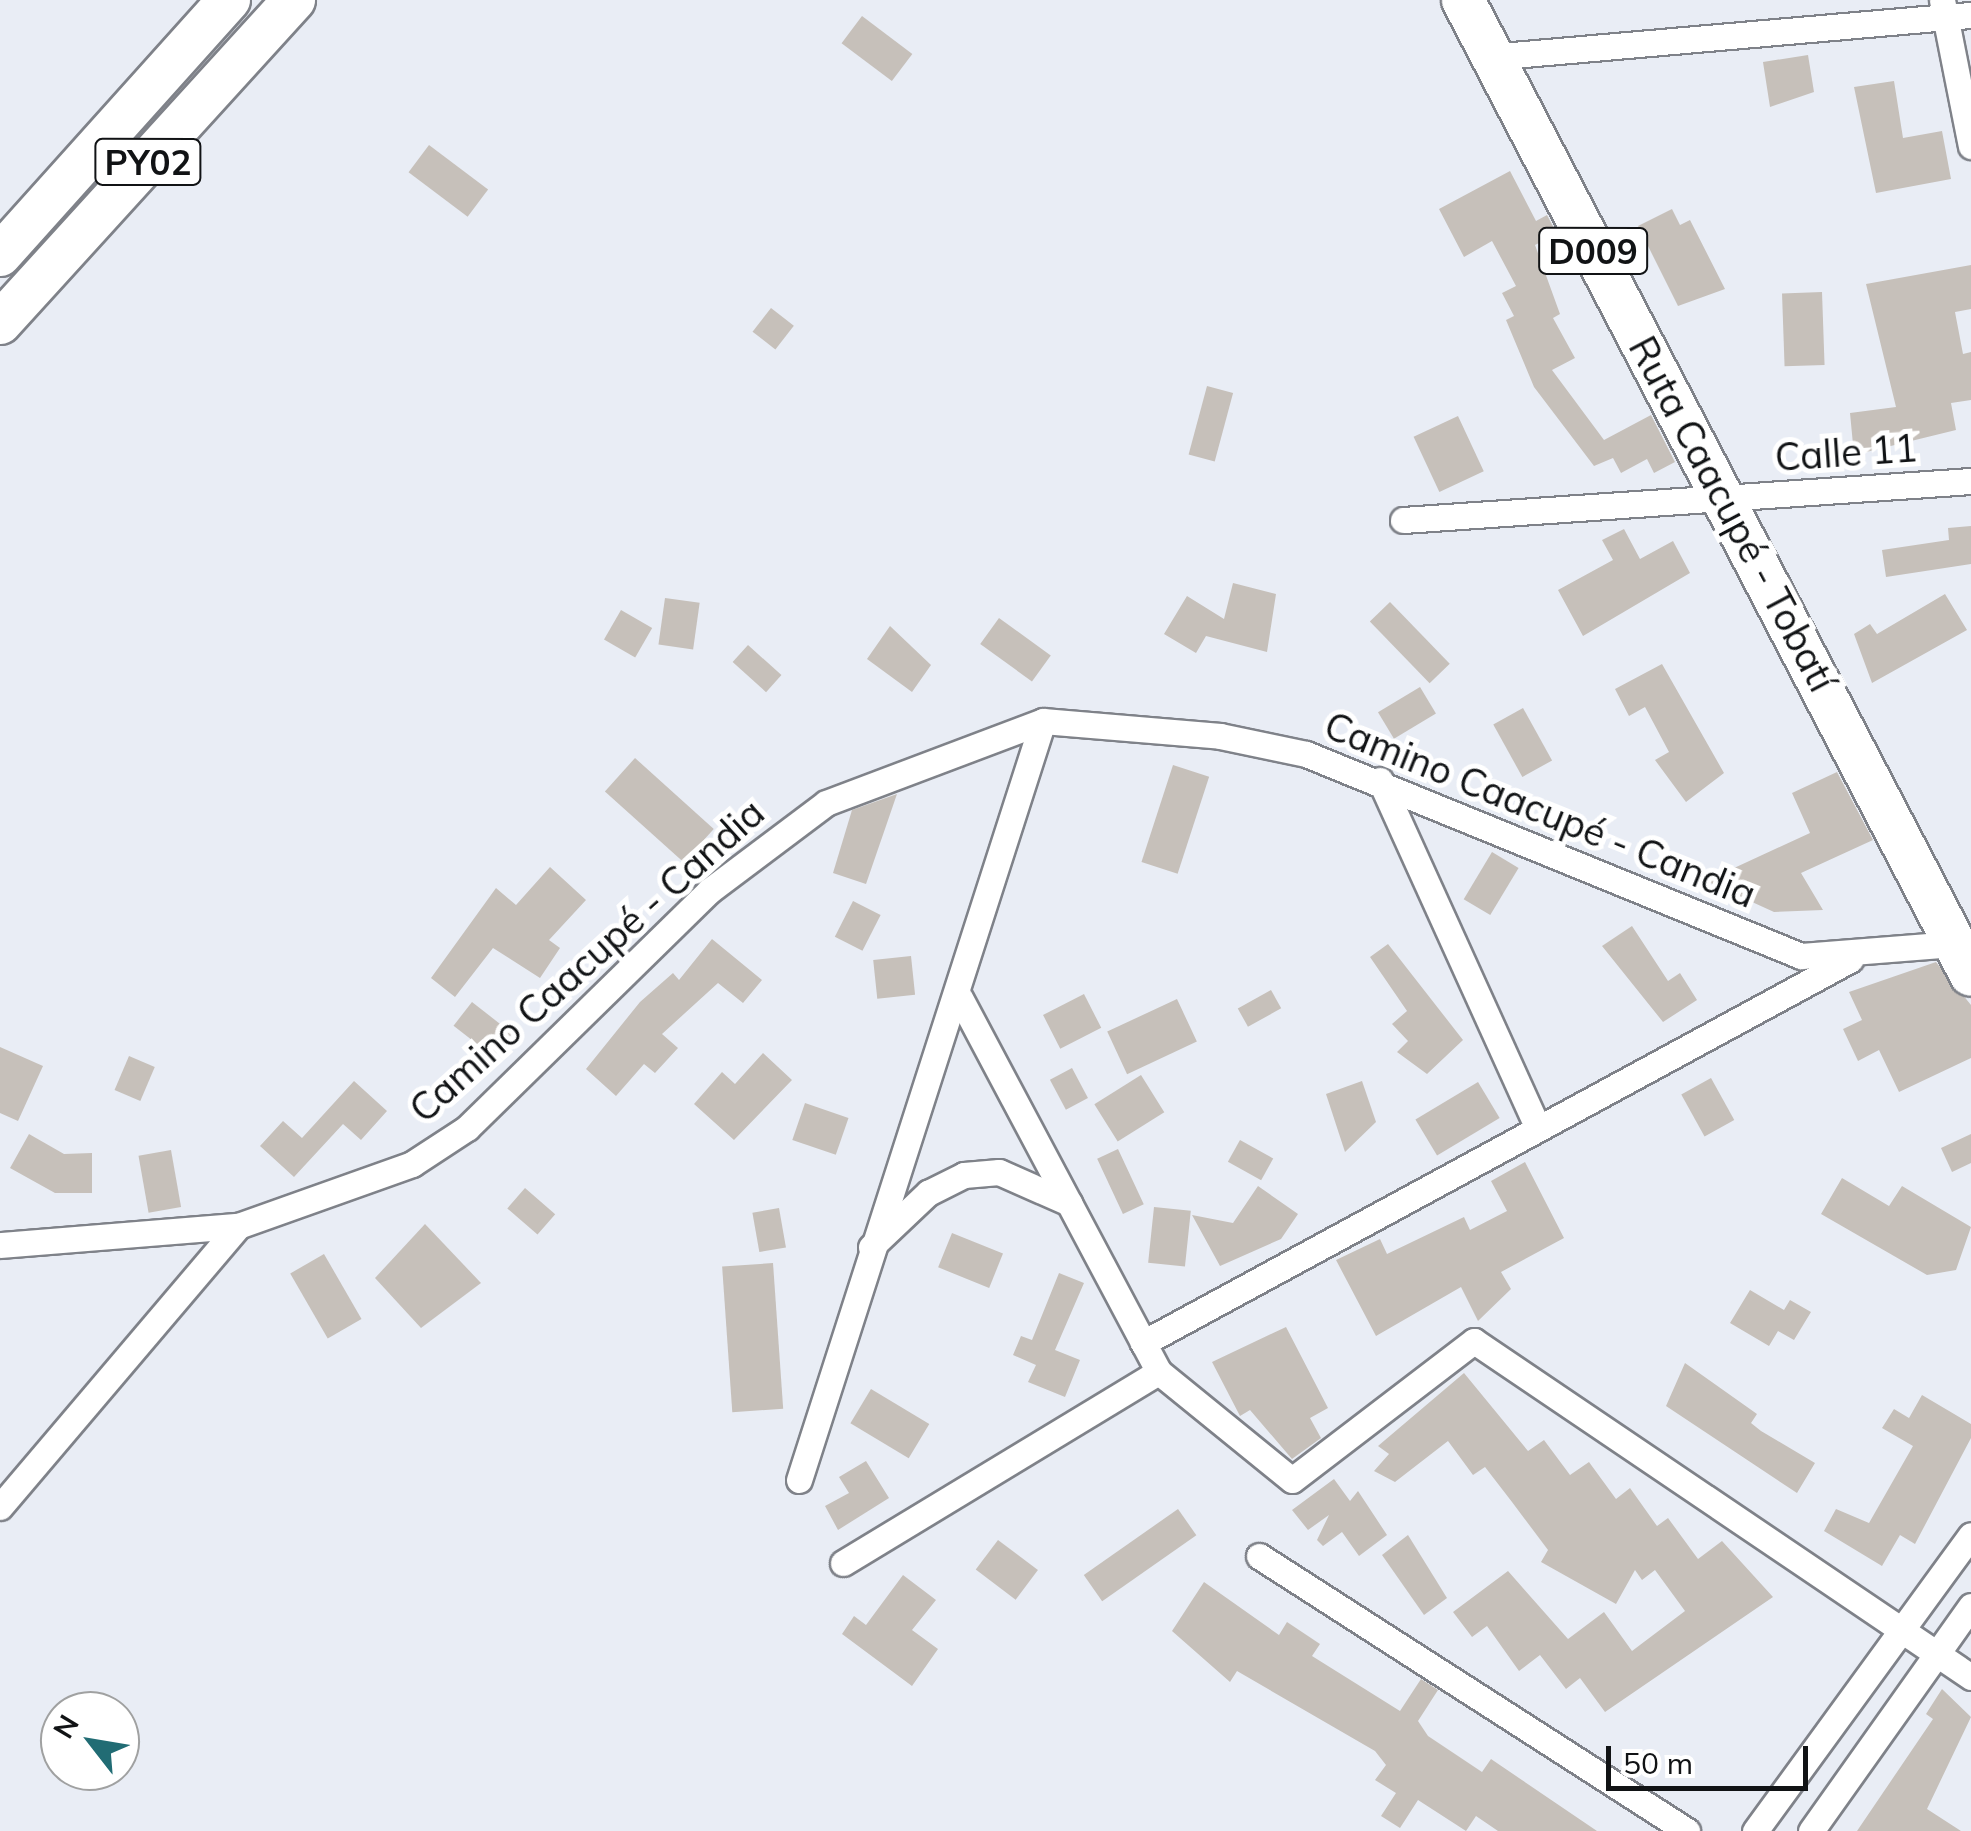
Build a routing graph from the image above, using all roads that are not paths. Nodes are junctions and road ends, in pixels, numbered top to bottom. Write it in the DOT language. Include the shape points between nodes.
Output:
graph roads {
  1 [pos="230,0"];
  2 [pos="294,0"];
  3 [pos="315,0"];
  4 [pos="1463,0"];
  5 [pos="1953,11"];
  6 [pos="203,18"];
  7 [pos="1490,58"];
  8 [pos="231,71"];
  9 [pos="1971,146"];
  10 [pos="0,256"];
  11 [pos="0,323"];
  12 [pos="1971,481"];
  13 [pos="1727,500"];
  14 [pos="1404,520"];
  15 [pos="1043,721"];
  16 [pos="1380,780"];
  17 [pos="1866,951"];
  18 [pos="1965,954"];
  19 [pos="960,998"];
  20 [pos="1538,1128"];
  21 [pos="1069,1203"];
  22 [pos="238,1226"];
  23 [pos="0,1245"];
  24 [pos="868,1250"];
  25 [pos="1143,1343"];
  26 [pos="1158,1372"];
  27 [pos="799,1480"];
  28 [pos="0,1507"];
  29 [pos="1971,1535"];
  30 [pos="1259,1556"];
  31 [pos="843,1563"];
  32 [pos="1971,1606"];
  33 [pos="1896,1630"];
  34 [pos="1935,1655"];
  35 [pos="1971,1677"];
  36 [pos="1687,1831"];
  37 [pos="1755,1831"];
  38 [pos="1811,1831"];
  1 -- 6 [label="main road, PY02"];
  2 -- 8 [label="main road, PY02"];
  3 -- 8 [label="main road"];
  4 -- 7 [label="main road, Ruta Caacupé - Tobatí / D009"];
  5 -- 7 [label="street"];
  5 -- 9 [label="street"];
  6 -- 10 [label="main road, PY02"];
  7 -- 13 [label="main road, Ruta Caacupé - Tobatí / D009"];
  8 -- 11 [label="main road, PY02"];
  12 -- 13 [label="street, Calle 11"];
  13 -- 14 [label="street, Calle 11"];
  13 -- 18 [label="main road, Ruta Caacupé - Tobatí / D009"];
  15 -- 16 [label="street, Camino Caacupé - Candia" via="1220,736"];
  15 -- 19 [label="street"];
  15 -- 22 [label="street, Camino Caacupé - Candia" via="826,803 684,914 467,1128 368,1184"];
  16 -- 17 [label="street, Camino Caacupé - Candia" via="1801,956"];
  16 -- 20 [label="street"];
  17 -- 18 [label="street, Camino Caacupé - Candia"];
  17 -- 20 [label="street"];
  19 -- 21 [label="street"];
  19 -- 24 [label="street"];
  20 -- 25 [label="street"];
  21 -- 24 [label="street" via="999,1172 964,1175 928,1194"];
  21 -- 25 [label="street"];
  22 -- 23 [label="street, Camino Caacupé - Candia"];
  22 -- 28 [label="street"];
  24 -- 27 [label="street"];
  25 -- 26 [label="street"];
  26 -- 31 [label="street"];
  26 -- 33 [label="street" via="1292,1480 1474,1341"];
  29 -- 33 [label="street"];
  30 -- 36 [label="street"];
  32 -- 34 [label="street"];
  33 -- 34 [label="street"];
  33 -- 37 [label="street"];
  34 -- 35 [label="street"];
  34 -- 38 [label="street"];
}
